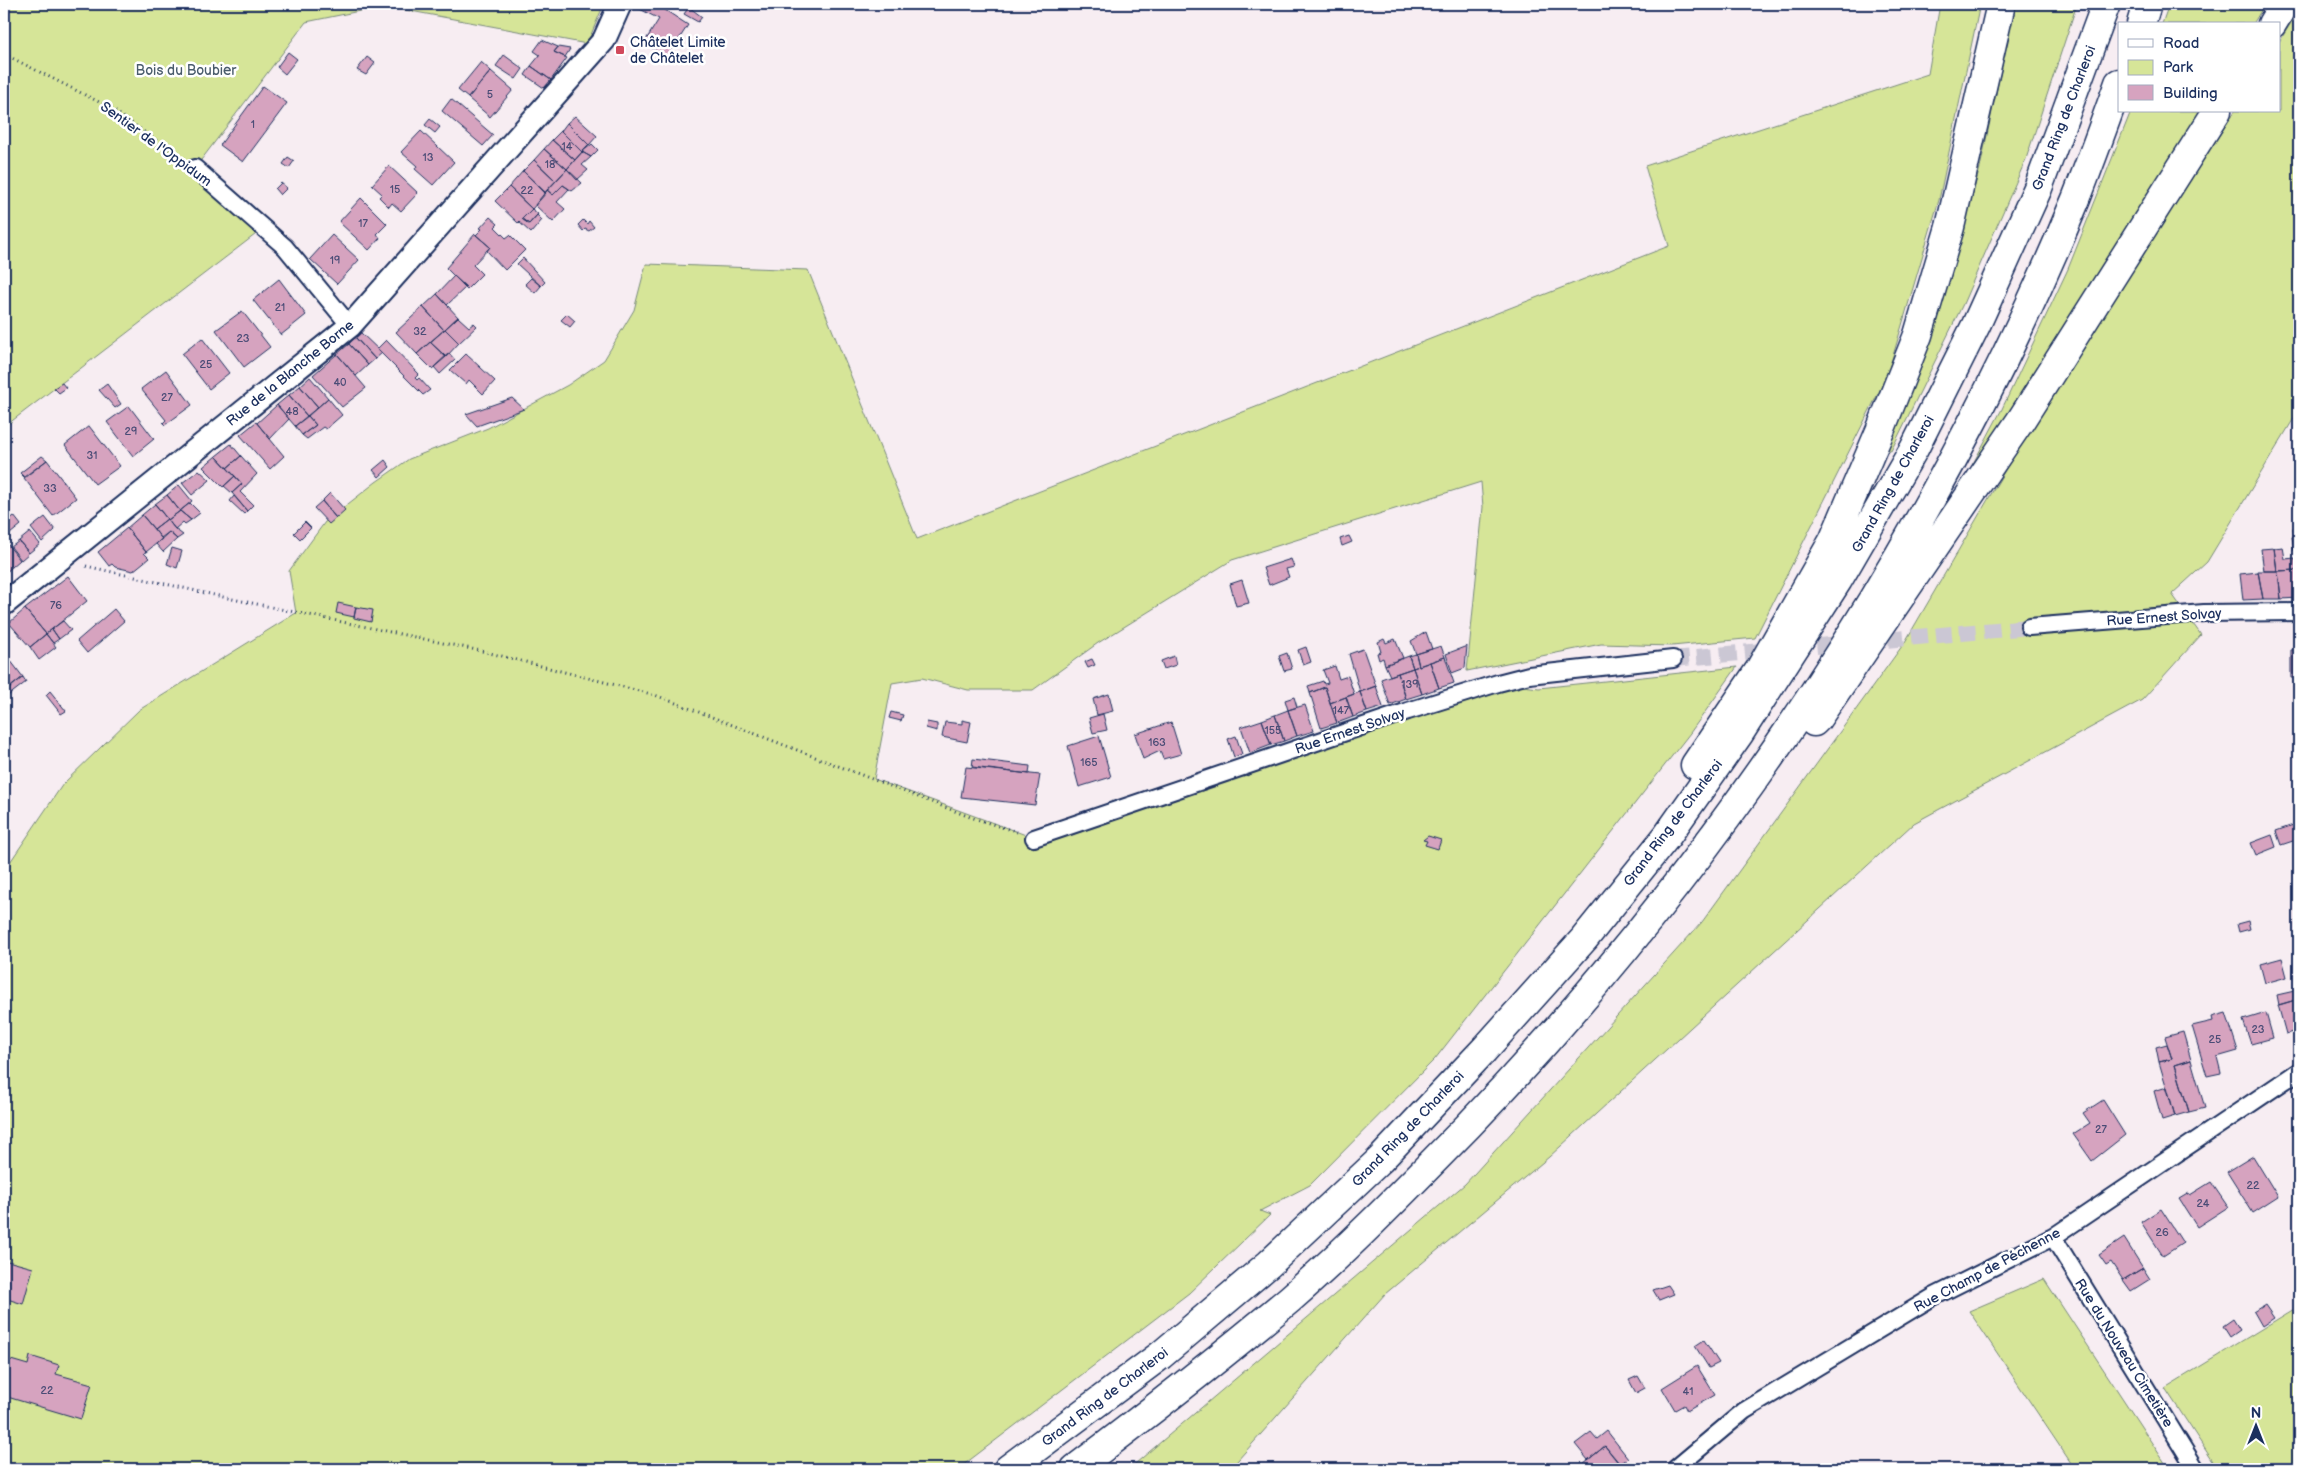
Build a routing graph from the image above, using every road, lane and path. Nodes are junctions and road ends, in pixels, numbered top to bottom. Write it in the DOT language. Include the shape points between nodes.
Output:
graph roads {
  1 [pos="620,4"];
  2 [pos="2001,4"];
  3 [pos="2106,4"];
  4 [pos="2147,4"];
  5 [pos="2284,4"];
  6 [pos="2142,22"];
  7 [pos="2273,22"];
  8 [pos="4,54"];
  9 [pos="2118,87"];
  10 [pos="2216,112"];
  11 [pos="195,168"];
  12 [pos="350,326"];
  13 [pos="60,560"];
  14 [pos="4,604"];
  15 [pos="2299,612"];
  16 [pos="2029,626"];
  17 [pos="1673,659"];
  18 [pos="1779,744"];
  19 [pos="1667,836"];
  20 [pos="1034,838"];
  21 [pos="2299,1071"];
  22 [pos="2053,1237"];
  23 [pos="1008,1469"];
  24 [pos="1075,1469"];
  25 [pos="1675,1469"];
  26 [pos="2196,1469"];
  1 -- 12 [label="street, Rue de la Blanche Borne" via="604,40"];
  2 -- 19 [label="highway" via="1950,227 1918,335 1884,422 1833,541 1760,669 1694,767"];
  3 -- 19 [label="highway, Grand Ring de Charleroi" via="2038,188 1976,325 1914,449 1838,580 1739,734"];
  4 -- 6 [label="highway"];
  5 -- 7 [label="highway"];
  8 -- 11 [label="path, Sentier de l'Oppidum" via="109,107"];
  9 -- 18 [label="highway" via="2076,199 2020,323 1945,472 1871,601"];
  10 -- 18 [label="highway" via="2021,420 1818,719"];
  11 -- 12 [label="street, Sentier de l'Oppidum" via="285,247"];
  12 -- 13 [label="street, Rue de la Blanche Borne"];
  13 -- 14 [label="street, Rue de la Blanche Borne"];
  13 -- 20 [label="path" via="486,652 655,695 970,818"];
  15 -- 16 [label="street, Rue Ernest Solvay" via="2204,613"];
  17 -- 20 [label="street, Rue Ernest Solvay" via="1529,675 1498,683"];
  18 -- 24 [label="highway" via="1696,859 1614,964 1511,1081 1406,1190 1293,1296 1182,1388"];
  19 -- 23 [label="highway, Grand Ring de Charleroi" via="1584,938 1380,1160 1269,1264 1161,1355"];
  21 -- 22 [label="street, Rue Champ de Péchenne"];
  22 -- 25 [label="street, Rue Champ de Péchenne" via="1933,1297 1744,1411"];
  22 -- 26 [label="street, Rue du Nouveau Cimetière"];
}
